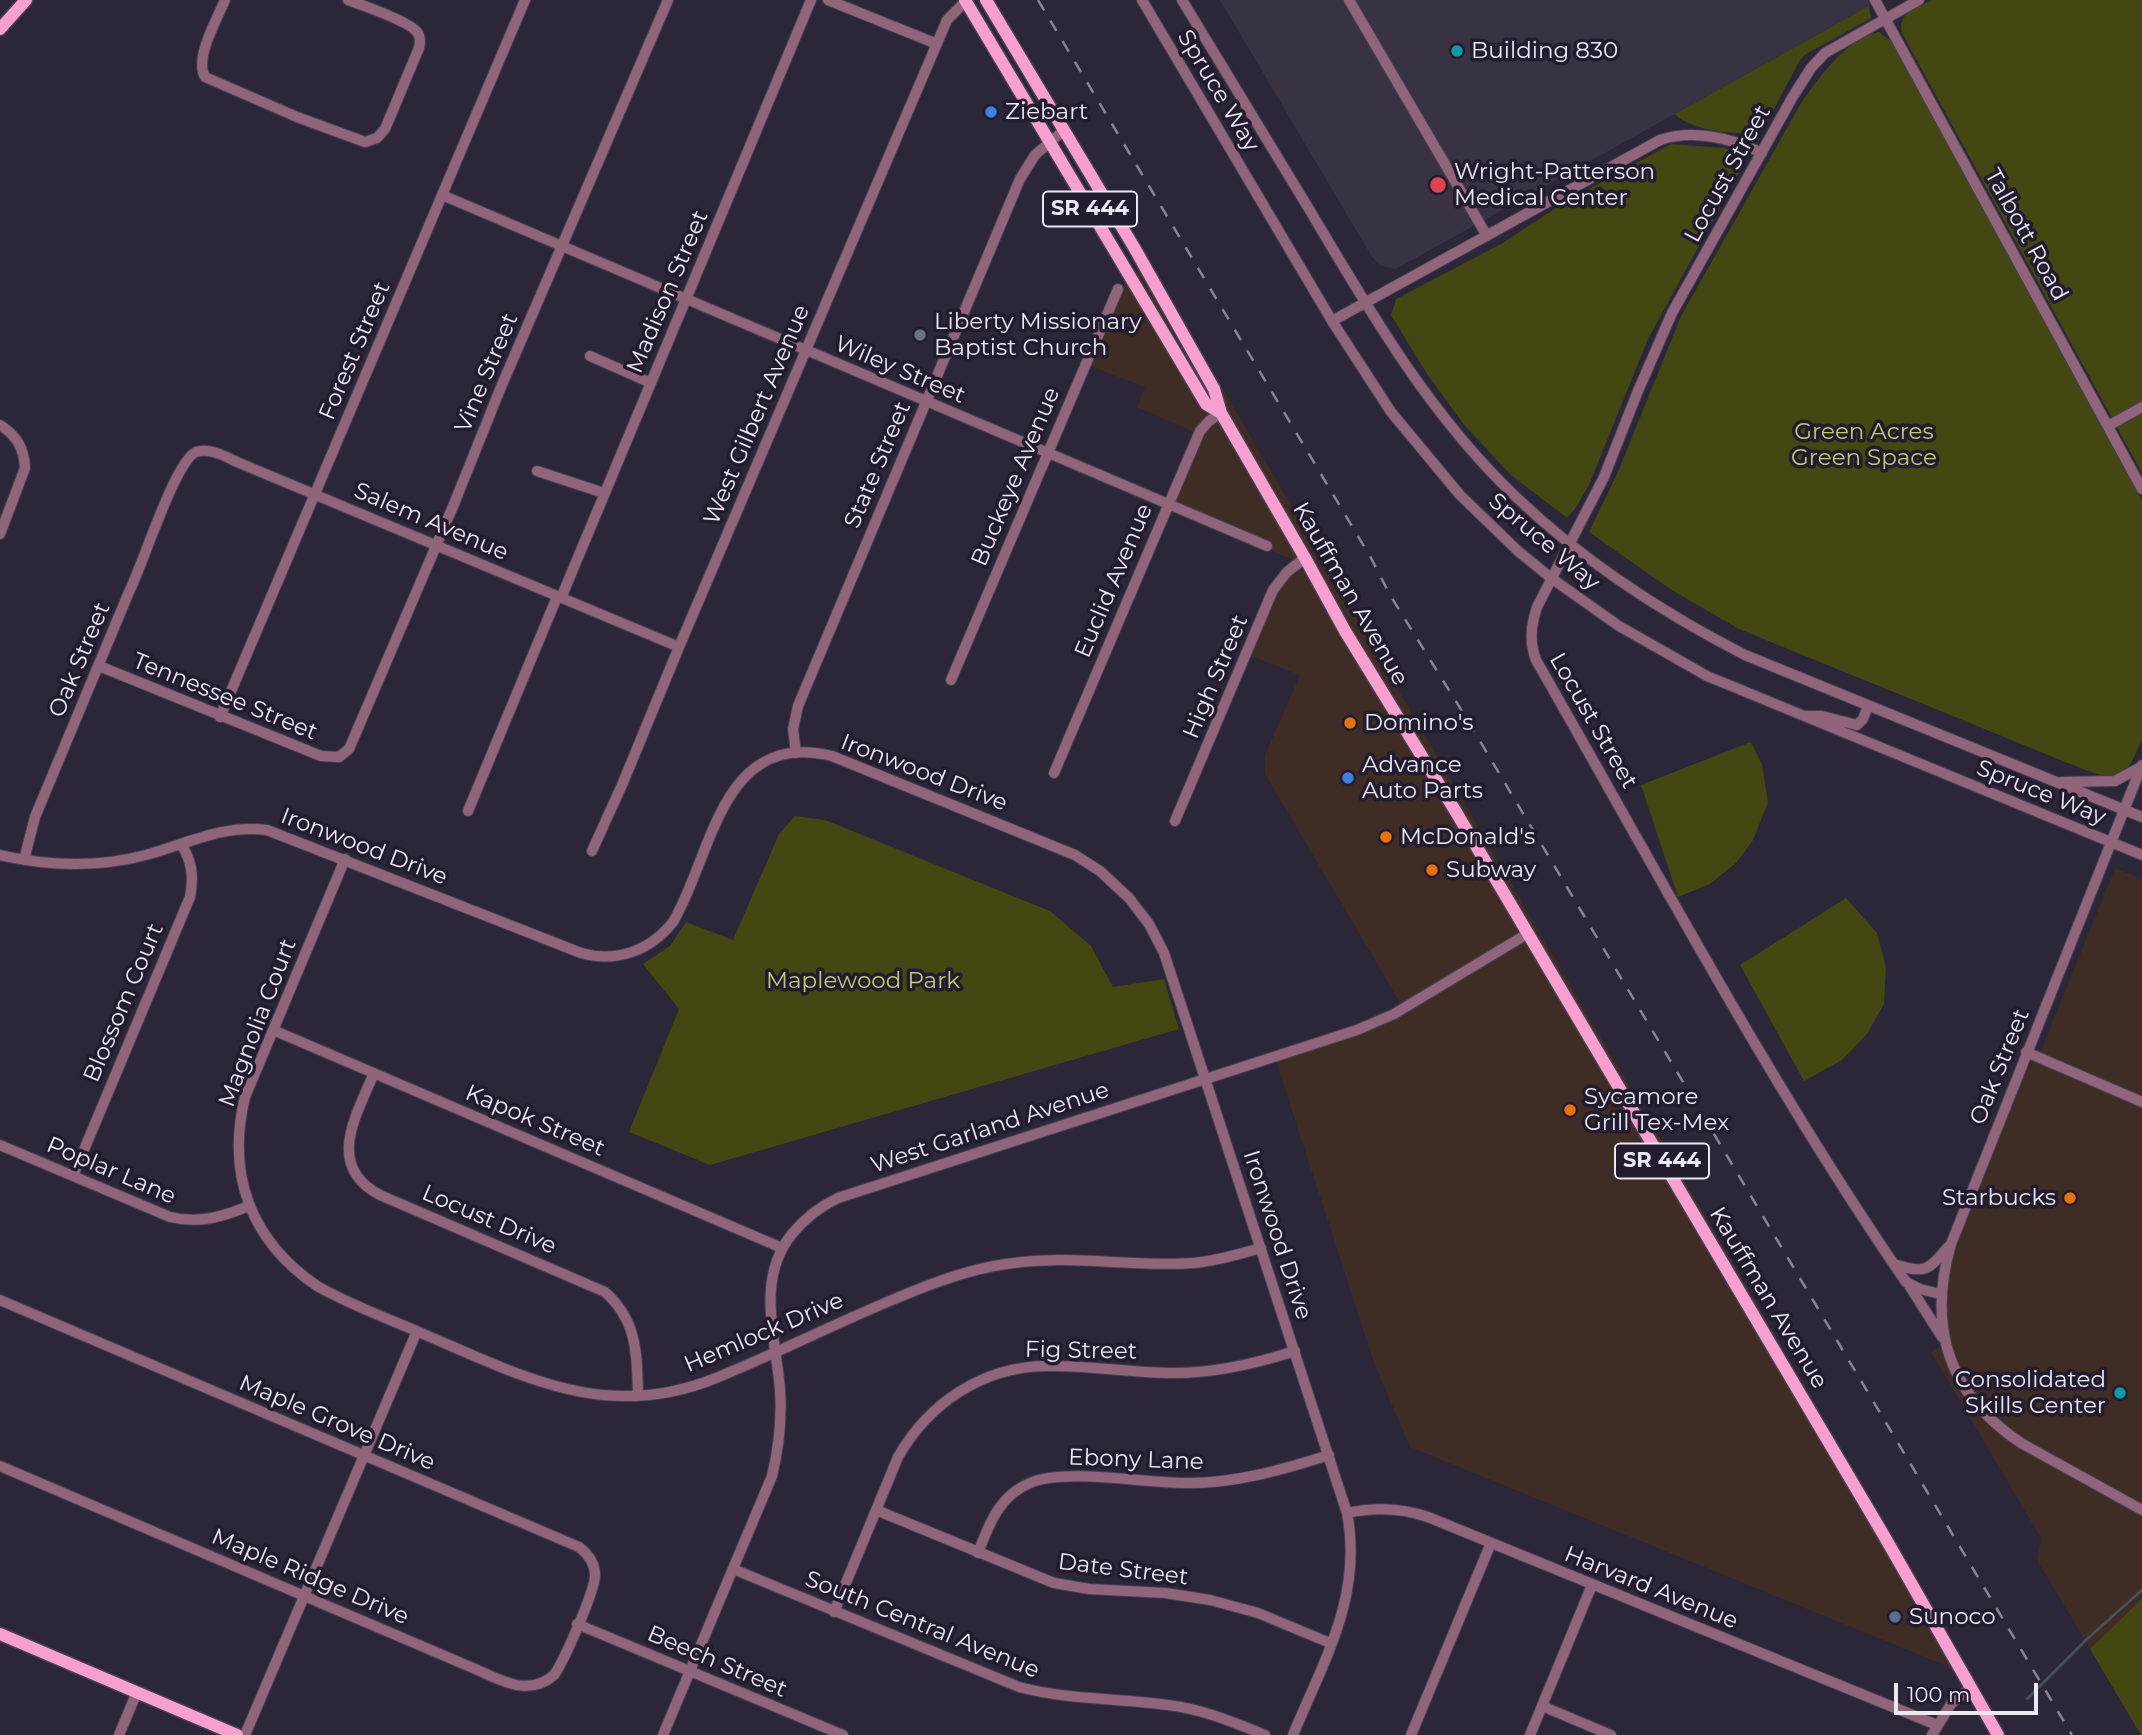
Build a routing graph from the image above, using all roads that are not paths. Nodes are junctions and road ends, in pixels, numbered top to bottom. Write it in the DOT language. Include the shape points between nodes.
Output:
graph roads {
  1 [pos="26,0"];
  2 [pos="225,0"];
  3 [pos="348,0"];
  4 [pos="525,0"];
  5 [pos="668,0"];
  6 [pos="811,0"];
  7 [pos="828,0"];
  8 [pos="966,0"];
  9 [pos="986,0"];
  10 [pos="1142,0"];
  11 [pos="1182,0"];
  12 [pos="1349,0"];
  13 [pos="1875,0"];
  14 [pos="1919,0"];
  15 [pos="1885,18"];
  16 [pos="0,29"];
  17 [pos="937,44"];
  18 [pos="1063,131"];
  19 [pos="1050,141"];
  20 [pos="1762,153"];
  21 [pos="442,195"];
  22 [pos="1486,236"];
  23 [pos="563,247"];
  24 [pos="1118,289"];
  25 [pos="685,299"];
  26 [pos="1364,302"];
  27 [pos="1332,321"];
  28 [pos="806,351"];
  29 [pos="590,356"];
  30 [pos="651,383"];
  31 [pos="926,402"];
  32 [pos="2142,407"];
  33 [pos="1221,413"];
  34 [pos="0,425"];
  35 [pos="2108,426"];
  36 [pos="1047,453"];
  37 [pos="537,471"];
  38 [pos="177,476"];
  39 [pos="2142,489"];
  40 [pos="604,493"];
  41 [pos="314,494"];
  42 [pos="1168,505"];
  43 [pos="0,534"];
  44 [pos="1569,543"];
  45 [pos="436,546"];
  46 [pos="1267,546"];
  47 [pos="1306,558"];
  48 [pos="1551,578"];
  49 [pos="559,597"];
  50 [pos="679,647"];
  51 [pos="99,666"];
  52 [pos="951,680"];
  53 [pos="1868,706"];
  54 [pos="1801,716"];
  55 [pos="220,717"];
  56 [pos="796,753"];
  57 [pos="339,757"];
  58 [pos="2142,766"];
  59 [pos="1054,773"];
  60 [pos="2057,783"];
  61 [pos="2124,810"];
  62 [pos="468,811"];
  63 [pos="2142,817"];
  64 [pos="1175,821"];
  65 [pos="2111,842"];
  66 [pos="180,844"];
  67 [pos="592,851"];
  68 [pos="0,855"];
  69 [pos="2142,855"];
  70 [pos="345,859"];
  71 [pos="24,860"];
  72 [pos="1527,934"];
  73 [pos="273,1030"];
  74 [pos="2026,1052"];
  75 [pos="373,1073"];
  76 [pos="1205,1078"];
  77 [pos="2142,1102"];
  78 [pos="0,1145"];
  79 [pos="73,1177"];
  80 [pos="249,1206"];
  81 [pos="1951,1244"];
  82 [pos="782,1248"];
  83 [pos="1261,1248"];
  84 [pos="1894,1265"];
  85 [pos="1906,1282"];
  86 [pos="1940,1294"];
  87 [pos="0,1300"];
  88 [pos="417,1331"];
  89 [pos="1946,1344"];
  90 [pos="1295,1351"];
  91 [pos="775,1352"];
  92 [pos="638,1396"];
  93 [pos="1329,1455"];
  94 [pos="364,1456"];
  95 [pos="0,1465"];
  96 [pos="876,1510"];
  97 [pos="2142,1510"];
  98 [pos="1347,1513"];
  99 [pos="1491,1543"];
  100 [pos="978,1553"];
  101 [pos="733,1569"];
  102 [pos="1592,1585"];
  103 [pos="304,1596"];
  104 [pos="834,1612"];
  105 [pos="577,1624"];
  106 [pos="1,1637"];
  107 [pos="1330,1643"];
  108 [pos="690,1671"];
  109 [pos="1970,1688"];
  110 [pos="137,1692"];
  111 [pos="1542,1706"];
  112 [pos="1934,1730"];
  113 [pos="119,1735"];
  114 [pos="237,1735"];
  115 [pos="245,1735"];
  116 [pos="663,1735"];
  117 [pos="843,1735"];
  118 [pos="1265,1735"];
  119 [pos="1293,1735"];
  120 [pos="1411,1735"];
  121 [pos="1530,1735"];
  122 [pos="1611,1735"];
  123 [pos="1998,1735"];
  1 -- 16 [label="main road"];
  2 -- 3 [label="street" via="201,58 201,71 210,80 359,141 372,141 389,121 419,48 418,32"];
  4 -- 21 [label="street, Forest Street"];
  5 -- 23 [label="street, Vine Street"];
  6 -- 25 [label="street, Madison Street"];
  7 -- 17 [label="street"];
  8 -- 17 [label="street, West Gilbert Avenue" via="947,20"];
  8 -- 19 [label="main road, Kauffman Avenue / SR 444"];
  9 -- 18 [label="main road, Kauffman Avenue / SR 444"];
  10 -- 27 [label="street, Spruce Way"];
  11 -- 26 [label="street, Spruce Way"];
  12 -- 22 [label="street"];
  13 -- 15 [label="street, Talbott Road"];
  14 -- 15 [label="street, Locust Street"];
  15 -- 20 [label="street, Locust Street" via="1825,52 1798,88"];
  15 -- 35 [label="street, Talbott Road"];
  17 -- 28 [label="street, West Gilbert Avenue"];
  18 -- 19 [label="street, State Street"];
  18 -- 33 [label="main road, Kauffman Avenue / SR 444" via="1214,389"];
  19 -- 31 [label="street, State Street" via="1020,179"];
  19 -- 33 [label="main road, Kauffman Avenue / SR 444" via="1206,404"];
  20 -- 22 [label="street" via="1743,143 1674,135"];
  20 -- 44 [label="street, Locust Street" via="1672,313 1604,477"];
  21 -- 23 [label="street, Wiley Street"];
  21 -- 41 [label="street, Forest Street"];
  22 -- 26 [label="street"];
  23 -- 25 [label="street, Wiley Street"];
  23 -- 45 [label="street, Vine Street"];
  24 -- 36 [label="street, Buckeye Avenue"];
  25 -- 28 [label="street, Wiley Street"];
  25 -- 30 [label="street, Madison Street"];
  26 -- 27 [label="street"];
  26 -- 44 [label="street, Spruce Way" via="1420,387 1464,442 1513,494"];
  27 -- 48 [label="street, Spruce Way" via="1391,412 1443,476"];
  28 -- 31 [label="street, Wiley Street"];
  28 -- 50 [label="street, West Gilbert Avenue"];
  29 -- 30 [label="street"];
  30 -- 40 [label="street, Madison Street"];
  31 -- 36 [label="street, Wiley Street"];
  31 -- 56 [label="street, State Street" via="797,706 793,729"];
  32 -- 35 [label="street"];
  33 -- 42 [label="street, Euclid Avenue" via="1200,431"];
  33 -- 47 [label="main road, Kauffman Avenue / SR 444"];
  34 -- 43 [label="street" via="18,440 24,468"];
  35 -- 39 [label="street, Talbott Road"];
  36 -- 42 [label="street, Wiley Street"];
  36 -- 52 [label="street, Buckeye Avenue"];
  37 -- 40 [label="street"];
  38 -- 41 [label="street, Salem Avenue" via="187,458 206,451"];
  38 -- 51 [label="street, Oak Street"];
  40 -- 49 [label="street, Madison Street"];
  41 -- 45 [label="street, Salem Avenue"];
  41 -- 55 [label="street, Forest Street"];
  42 -- 46 [label="street, Wiley Street"];
  42 -- 59 [label="street, Euclid Avenue"];
  44 -- 48 [label="street, Locust Street"];
  44 -- 53 [label="street, Spruce Way" via="1624,586 1693,628"];
  45 -- 49 [label="street, Salem Avenue"];
  45 -- 57 [label="street, Vine Street" via="352,745"];
  47 -- 64 [label="street, High Street" via="1273,590"];
  47 -- 72 [label="main road, Kauffman Avenue / SR 444"];
  48 -- 54 [label="street, Spruce Way" via="1670,656"];
  48 -- 84 [label="street, Locust Street" via="1532,623 1530,645 1536,660 1786,1094"];
  49 -- 50 [label="street, Salem Avenue"];
  49 -- 62 [label="street, Madison Street"];
  50 -- 67 [label="street, West Gilbert Avenue"];
  51 -- 55 [label="street, Tennessee Street"];
  51 -- 71 [label="street, Oak Street" via="35,817"];
  53 -- 54 [label="street" via="1857,724"];
  53 -- 60 [label="street, Spruce Way"];
  54 -- 65 [label="street, Spruce Way"];
  55 -- 57 [label="street, Tennessee Street" via="321,756"];
  56 -- 70 [label="street, Ironwood Drive" via="764,763 737,785 723,804 673,922 651,944 622,956 581,953"];
  56 -- 76 [label="street, Ironwood Drive" via="832,757 1060,848 1100,871 1129,898 1156,937"];
  58 -- 60 [label="street" via="2115,781"];
  58 -- 61 [label="street, Oak Street"];
  60 -- 61 [label="street, Spruce Way"];
  61 -- 63 [label="street, Spruce Way"];
  61 -- 65 [label="street, Oak Street"];
  65 -- 69 [label="street, Spruce Way"];
  65 -- 74 [label="street, Oak Street"];
  66 -- 70 [label="street, Ironwood Drive" via="230,829 254,828"];
  66 -- 71 [label="street, Ironwood Drive" via="116,862"];
  66 -- 79 [label="street, Blossom Court" via="192,869 190,897"];
  68 -- 71 [label="street, Ironwood Drive"];
  70 -- 73 [label="street, Magnolia Court"];
  72 -- 76 [label="street, West Garland Avenue" via="1378,1021"];
  72 -- 109 [label="main road, Kauffman Avenue / SR 444" via="1878,1524"];
  73 -- 75 [label="street, Kapok Street"];
  73 -- 80 [label="street, Magnolia Court" via="241,1114 238,1151"];
  74 -- 77 [label="street"];
  74 -- 81 [label="street, Oak Street"];
  75 -- 82 [label="street, Kapok Street"];
  75 -- 92 [label="street, Locust Drive" via="348,1141 349,1158 360,1180 380,1195 605,1292 625,1315 634,1336"];
  76 -- 82 [label="street, West Garland Avenue" via="838,1198 807,1218"];
  76 -- 83 [label="street, Ironwood Drive"];
  78 -- 79 [label="street, Poplar Lane"];
  79 -- 80 [label="street, Poplar Lane" via="181,1220 214,1219"];
  80 -- 88 [label="street, Hemlock Drive" via="276,1251 305,1278"];
  81 -- 84 [label="street" via="1921,1271"];
  81 -- 86 [label="street, Oak Street"];
  82 -- 91 [label="street, West Garland Avenue" via="770,1290"];
  83 -- 90 [label="street, Ironwood Drive"];
  83 -- 91 [label="street, Hemlock Drive" via="1192,1263 1069,1259 992,1266 925,1286"];
  84 -- 85 [label="street, Locust Street"];
  85 -- 86 [label="street"];
  85 -- 89 [label="street, Locust Street"];
  86 -- 89 [label="street, Oak Street"];
  87 -- 94 [label="street, Maple Grove Drive"];
  88 -- 92 [label="street, Hemlock Drive" via="535,1381 590,1394"];
  88 -- 94 [label="street"];
  89 -- 97 [label="street" via="1967,1391 2003,1431"];
  90 -- 93 [label="street, Ironwood Drive"];
  90 -- 96 [label="street, Fig Street" via="1247,1366 1199,1373 1043,1366 984,1378 949,1398 915,1430"];
  91 -- 92 [label="street, Hemlock Drive" via="697,1385"];
  91 -- 101 [label="street, West Garland Avenue" via="780,1399 776,1456"];
  93 -- 98 [label="street, Ironwood Drive"];
  93 -- 100 [label="street, Ebony Lane" via="1268,1473 1207,1482 1040,1479 1005,1500 990,1521"];
  94 -- 103 [label="street"];
  94 -- 105 [label="street, Maple Grove Drive" via="579,1547 591,1559 595,1574"];
  95 -- 103 [label="street, Maple Ridge Drive"];
  96 -- 100 [label="street, Date Street"];
  96 -- 104 [label="street, Fig Street"];
  98 -- 99 [label="street, Harvard Avenue" via="1401,1510"];
  98 -- 107 [label="street, Ironwood Drive" via="1351,1578"];
  99 -- 102 [label="street, Harvard Avenue"];
  99 -- 120 [label="street"];
  100 -- 107 [label="street, Date Street" via="1064,1586 1210,1600 1258,1613"];
  101 -- 104 [label="street, South Central Avenue"];
  101 -- 108 [label="street, West Garland Avenue"];
  102 -- 111 [label="street"];
  102 -- 112 [label="street, Harvard Avenue"];
  103 -- 105 [label="street, Maple Ridge Drive" via="524,1687 540,1685 554,1675"];
  103 -- 115 [label="street"];
  104 -- 118 [label="street, South Central Avenue" via="1019,1687 1058,1696 1185,1708"];
  105 -- 108 [label="street, Beech Street"];
  106 -- 110 [label="main road"];
  107 -- 119 [label="street, Ironwood Drive"];
  108 -- 116 [label="street, West Garland Avenue"];
  108 -- 117 [label="street, Beech Street"];
  109 -- 112 [label="street" via="1951,1704"];
  109 -- 123 [label="main road, Kauffman Avenue / SR 444"];
  110 -- 113 [label="street"];
  110 -- 114 [label="main road"];
  111 -- 121 [label="street"];
  111 -- 122 [label="street"];
}
